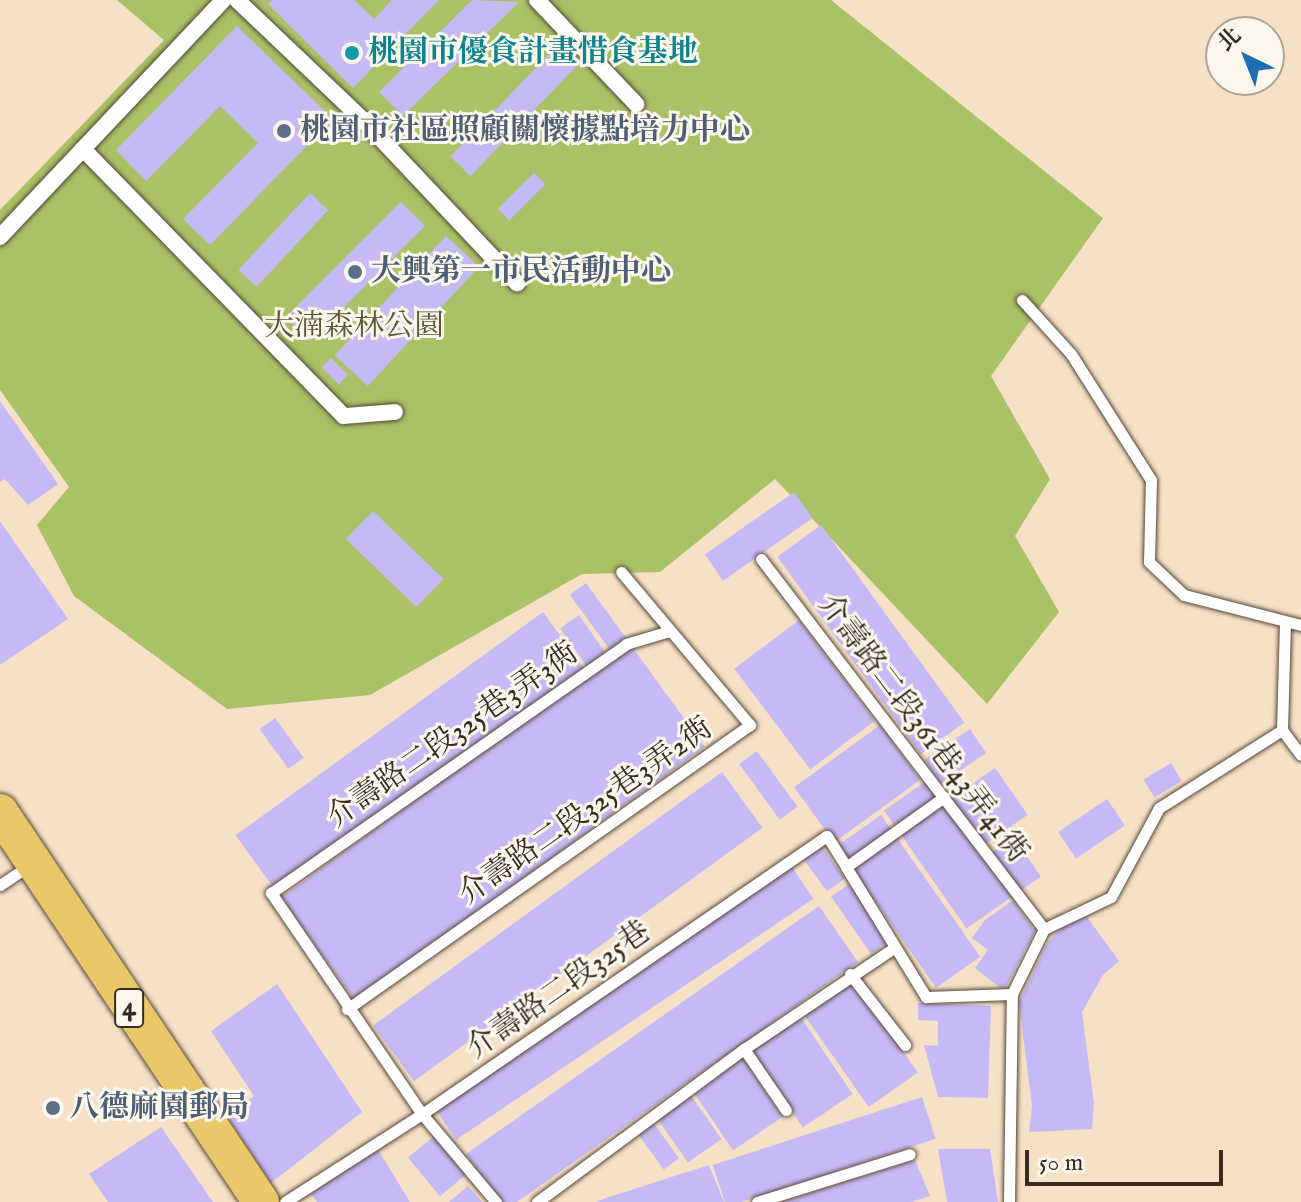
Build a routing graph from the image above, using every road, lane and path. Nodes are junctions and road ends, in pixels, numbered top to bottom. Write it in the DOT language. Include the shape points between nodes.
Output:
graph roads {
  1 [pos="223,0"];
  2 [pos="237,0"];
  3 [pos="537,0"];
  4 [pos="636,104"];
  5 [pos="83,149"];
  6 [pos="0,237"];
  7 [pos="517,283"];
  8 [pos="1022,300"];
  9 [pos="395,412"];
  10 [pos="761,559"];
  11 [pos="621,572"];
  12 [pos="1285,624"];
  13 [pos="1301,625"];
  14 [pos="669,631"];
  15 [pos="1282,730"];
  16 [pos="1301,755"];
  17 [pos="944,797"];
  18 [pos="0,812"];
  19 [pos="34,862"];
  20 [pos="846,867"];
  21 [pos="0,885"];
  22 [pos="1044,929"];
  23 [pos="894,948"];
  24 [pos="850,974"];
  25 [pos="1012,994"];
  26 [pos="347,1009"];
  27 [pos="905,1045"];
  28 [pos="744,1049"];
  29 [pos="786,1110"];
  30 [pos="422,1114"];
  31 [pos="910,1154"];
  32 [pos="261,1202"];
  33 [pos="285,1202"];
  34 [pos="496,1202"];
  35 [pos="537,1202"];
  36 [pos="757,1202"];
  37 [pos="1009,1202"];
  1 -- 5 [label="street"];
  2 -- 7 [label="street" via="367,124"];
  3 -- 4 [label="street"];
  5 -- 6 [label="street"];
  5 -- 9 [label="street" via="344,416"];
  8 -- 12 [label="lane" via="1071,354 1151,480 1149,562 1184,595"];
  10 -- 17 [label="lane, 介壽路二段361巷43弄41衖"];
  11 -- 14 [label="lane"];
  12 -- 13 [label="lane"];
  12 -- 15 [label="lane"];
  14 -- 26 [label="lane, 介壽路二段325巷3弄2衖" via="750,725"];
  14 -- 26 [label="lane, 介壽路二段325巷3弄3衖" via="626,644 271,893"];
  15 -- 16 [label="lane"];
  15 -- 22 [label="lane" via="1159,808 1111,897"];
  17 -- 20 [label="lane"];
  17 -- 22 [label="lane, 介壽路二段361巷43弄41衖"];
  18 -- 19 [label="main road, 4"];
  19 -- 21 [label="lane"];
  19 -- 32 [label="main road, 4"];
  20 -- 23 [label="lane"];
  20 -- 30 [label="lane, 介壽路二段325巷" via="827,836"];
  22 -- 25 [label="lane"];
  23 -- 24 [label="lane"];
  23 -- 25 [label="lane" via="926,997"];
  24 -- 27 [label="lane"];
  24 -- 28 [label="lane"];
  25 -- 37 [label="lane"];
  26 -- 30 [label="lane"];
  28 -- 29 [label="lane"];
  28 -- 35 [label="lane"];
  30 -- 33 [label="lane, 介壽路二段325巷"];
  30 -- 34 [label="lane"];
  31 -- 36 [label="lane"];
}
